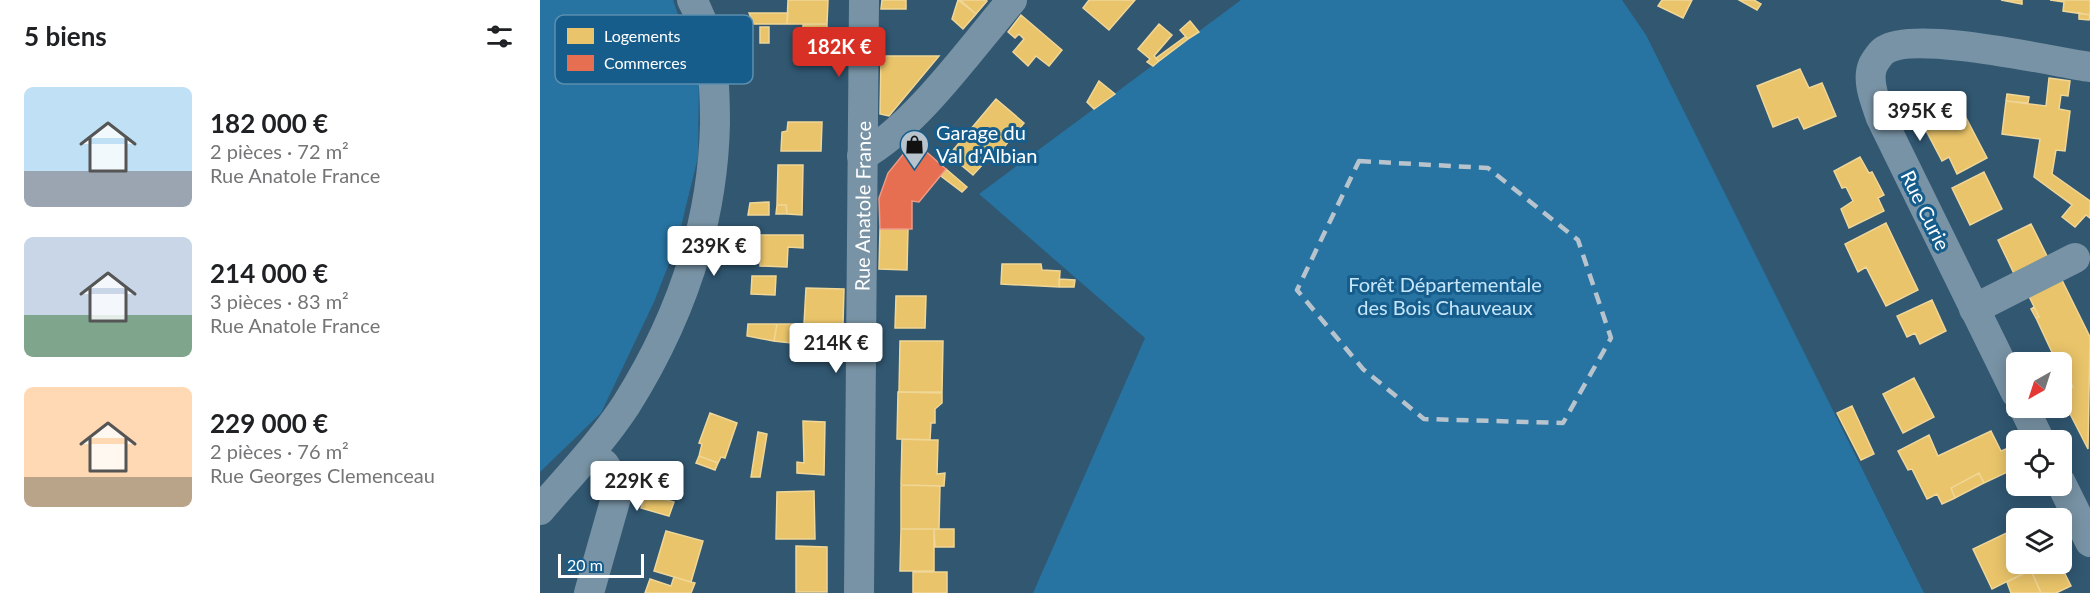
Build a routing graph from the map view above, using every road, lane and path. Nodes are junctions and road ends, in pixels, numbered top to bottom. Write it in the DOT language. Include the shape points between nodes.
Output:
graph roads {
  1 [pos="692,0"];
  2 [pos="864,0"];
  3 [pos="1012,0"];
  4 [pos="698,15"];
  5 [pos="2090,67"];
  6 [pos="714,84"];
  7 [pos="862,156"];
  8 [pos="2075,258"];
  9 [pos="1974,309"];
  10 [pos="2006,373"];
  11 [pos="590,453"];
  12 [pos="2067,496"];
  13 [pos="540,510"];
  14 [pos="2090,542"];
  15 [pos="589,593"];
  16 [pos="859,593"];
  1 -- 4 [label="street"];
  2 -- 7 [label="street, Rue Anatole France"];
  3 -- 7 [label="street" via="905,124 885,143"];
  5 -- 9 [label="street, Rue Curie" via="1934,43 1904,44 1884,50 1872,65 1871,90 1881,118"];
  6 -- 11 [label="street" via="714,155 705,224 685,292 625,406"];
  7 -- 16 [label="street, Rue Anatole France"];
  8 -- 9 [label="street"];
  9 -- 10 [label="street, Rue Curie"];
  11 -- 13 [label="street"];
  11 -- 15 [label="street" via="604,464 619,487"];
  12 -- 14 [label="street"];
}
